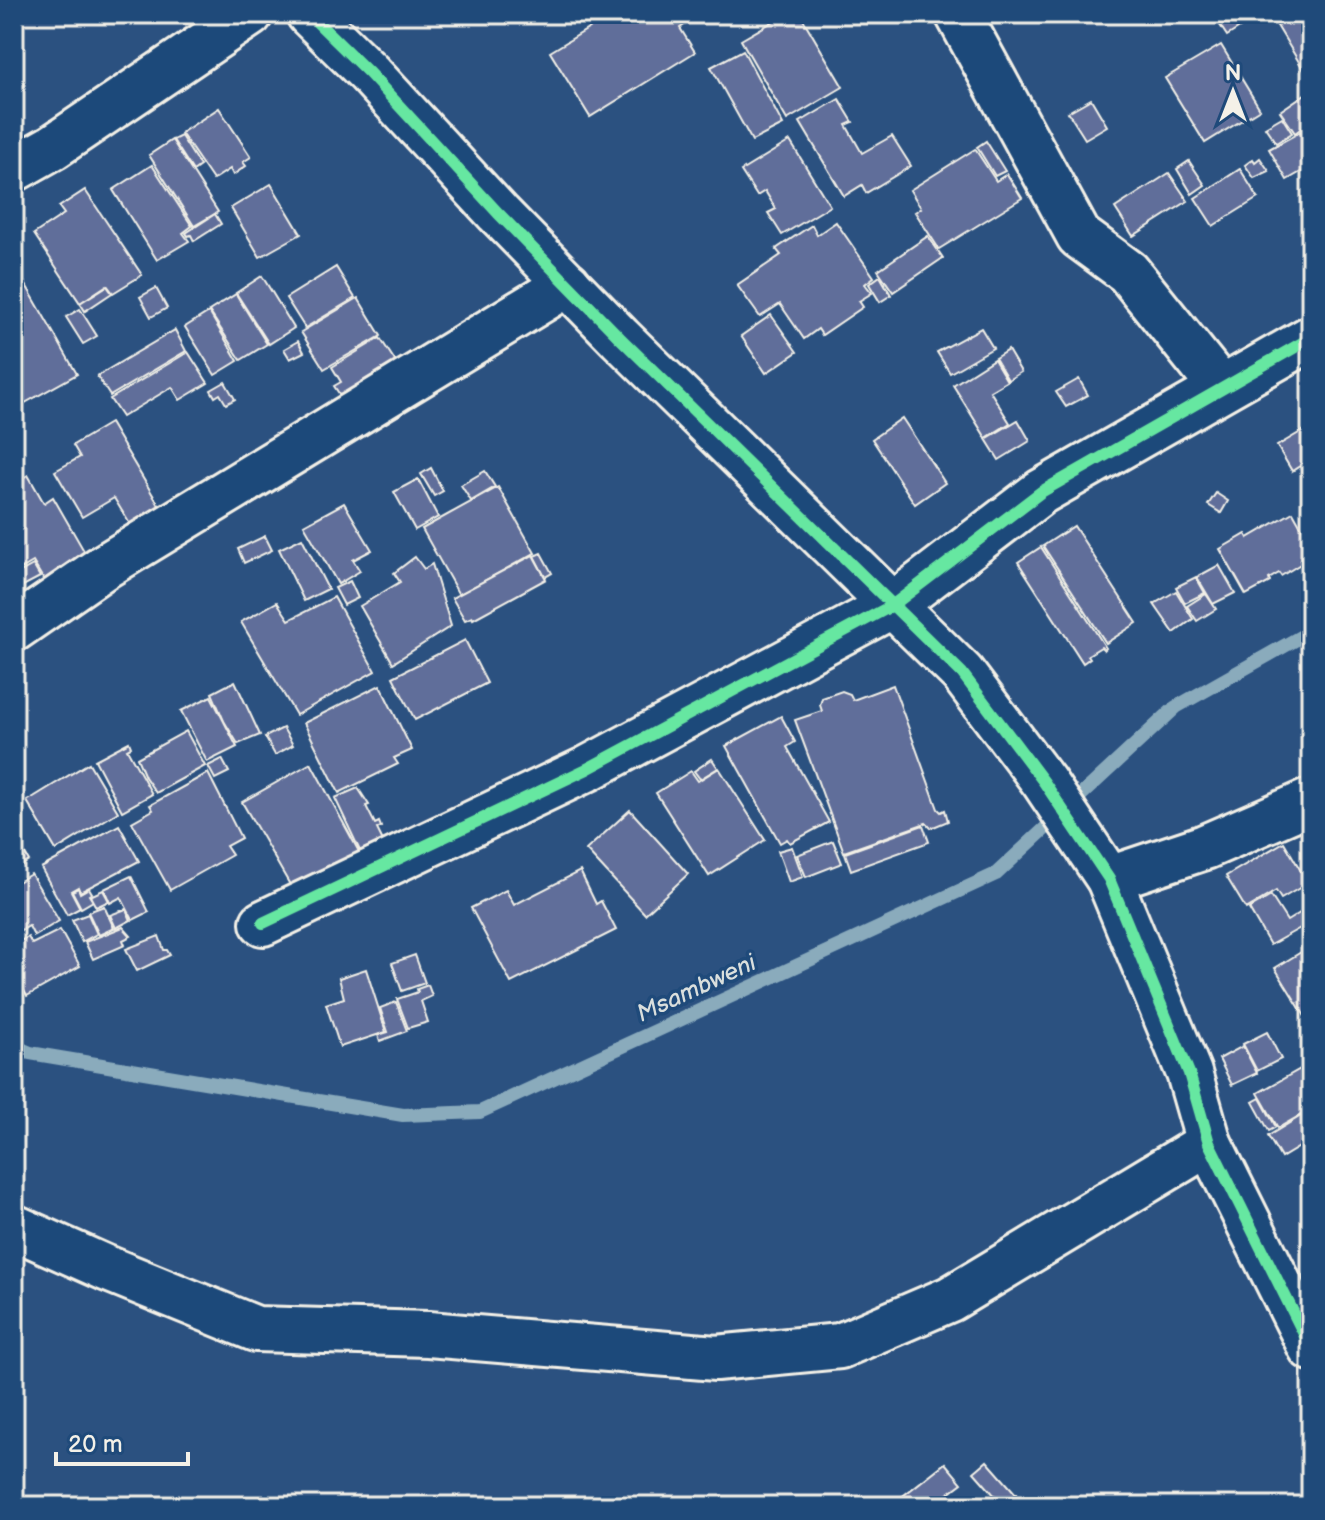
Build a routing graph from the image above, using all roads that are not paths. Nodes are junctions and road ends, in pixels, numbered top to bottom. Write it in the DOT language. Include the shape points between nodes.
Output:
graph roads {
  1 [pos="250,14"];
  2 [pos="309,14"];
  3 [pos="958,14"];
  4 [pos="14,169"];
  5 [pos="568,284"];
  6 [pos="1311,338"];
  7 [pos="1221,388"];
  8 [pos="893,605"];
  9 [pos="14,629"];
  10 [pos="1311,801"];
  11 [pos="1109,879"];
  12 [pos="263,923"];
  13 [pos="1209,1143"];
  14 [pos="14,1227"];
  15 [pos="1311,1348"];
  1 -- 4 [label="street"];
  2 -- 5 [label="street"];
  3 -- 7 [label="street" via="1079,236 1128,272"];
  5 -- 8 [label="street"];
  5 -- 9 [label="street" via="102,568"];
  6 -- 7 [label="street"];
  7 -- 8 [label="street" via="1041,492"];
  8 -- 11 [label="street" via="962,673"];
  8 -- 12 [label="street" via="587,769"];
  10 -- 11 [label="street" via="1205,847"];
  11 -- 13 [label="street" via="1189,1073"];
  13 -- 14 [label="street" via="950,1299 840,1346 716,1358 428,1334 256,1329"];
  13 -- 15 [label="street"];
}
